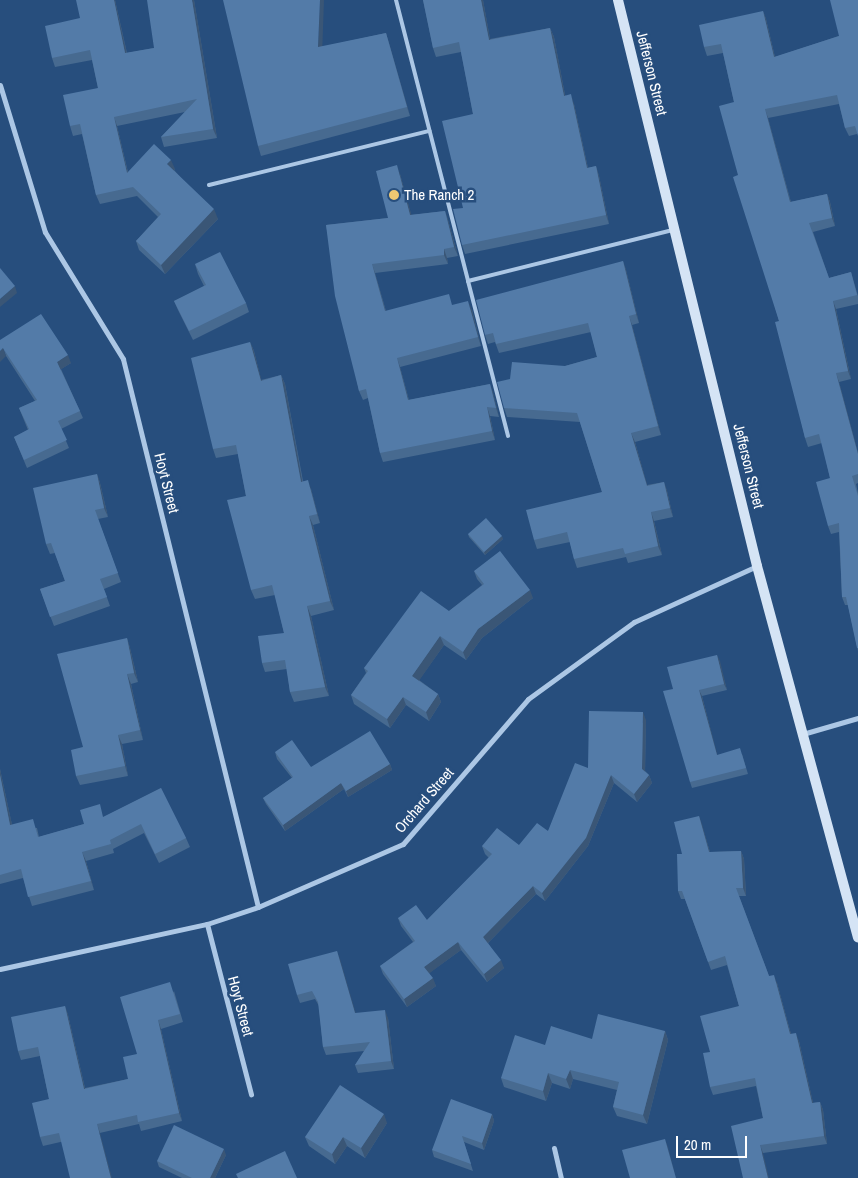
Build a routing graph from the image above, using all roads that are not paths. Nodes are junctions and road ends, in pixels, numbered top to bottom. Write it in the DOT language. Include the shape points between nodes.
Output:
graph roads {
  1 [pos="396,0"];
  2 [pos="618,0"];
  3 [pos="0,85"];
  4 [pos="429,131"];
  5 [pos="210,184"];
  6 [pos="675,229"];
  7 [pos="468,281"];
  8 [pos="508,436"];
  9 [pos="758,566"];
  10 [pos="858,718"];
  11 [pos="806,733"];
  12 [pos="258,907"];
  13 [pos="206,924"];
  14 [pos="858,938"];
  15 [pos="0,969"];
  16 [pos="251,1094"];
  17 [pos="554,1148"];
  18 [pos="561,1178"];
  1 -- 4 [label="lane"];
  2 -- 6 [label="street, Jefferson Street"];
  3 -- 12 [label="street, Hoyt Street" via="44,232 123,359"];
  4 -- 5 [label="lane"];
  4 -- 7 [label="lane"];
  6 -- 7 [label="lane"];
  6 -- 9 [label="street, Jefferson Street"];
  7 -- 8 [label="lane"];
  9 -- 11 [label="street, Jefferson Street"];
  9 -- 12 [label="street, Orchard Street" via="634,622 528,699 402,844"];
  10 -- 11 [label="street"];
  11 -- 14 [label="street, Jefferson Street"];
  12 -- 13 [label="street, Orchard Street"];
  13 -- 15 [label="street, Orchard Street"];
  13 -- 16 [label="street, Hoyt Street"];
  17 -- 18 [label="street"];
}
